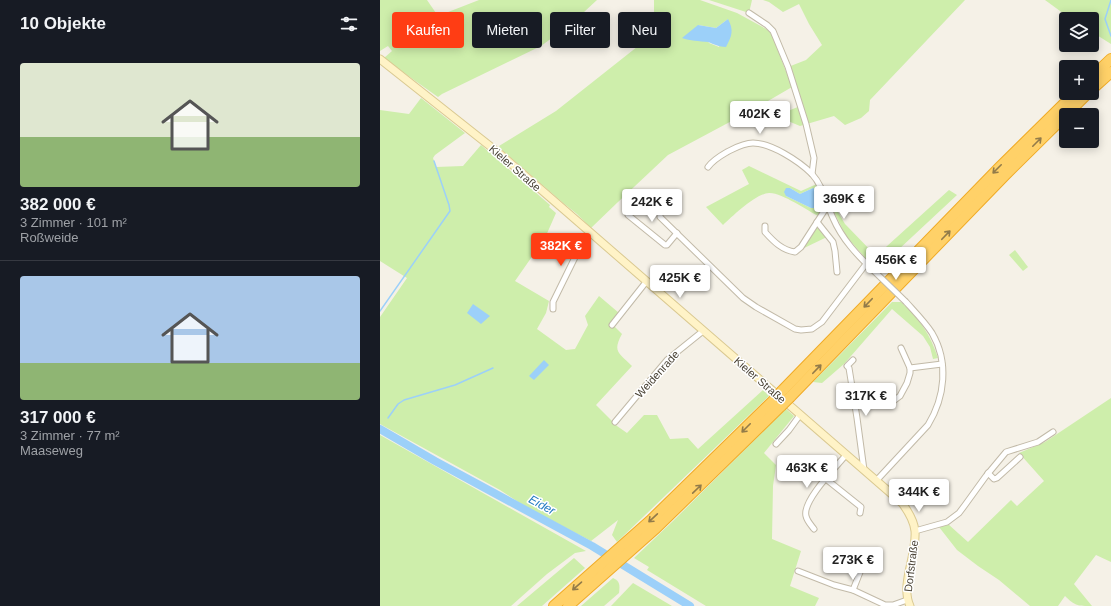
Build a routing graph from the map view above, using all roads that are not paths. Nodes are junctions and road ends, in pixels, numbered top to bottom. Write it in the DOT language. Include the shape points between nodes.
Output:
graph roads {
  1 [pos="749,13"];
  2 [pos="380,59"];
  3 [pos="1111,59"];
  4 [pos="1099,70"];
  5 [pos="1111,72"];
  6 [pos="1099,83"];
  7 [pos="1068,100"];
  8 [pos="1081,100"];
  9 [pos="708,167"];
  10 [pos="812,174"];
  11 [pos="828,205"];
  12 [pos="661,209"];
  13 [pos="628,215"];
  14 [pos="817,222"];
  15 [pos="766,226"];
  16 [pos="590,233"];
  17 [pos="677,233"];
  18 [pos="866,264"];
  19 [pos="837,272"];
  20 [pos="646,282"];
  21 [pos="553,310"];
  22 [pos="612,326"];
  23 [pos="703,331"];
  24 [pos="901,348"];
  25 [pos="853,360"];
  26 [pos="942,364"];
  27 [pos="910,368"];
  28 [pos="786,394"];
  29 [pos="892,402"];
  30 [pos="800,415"];
  31 [pos="615,422"];
  32 [pos="1053,432"];
  33 [pos="776,444"];
  34 [pos="847,456"];
  35 [pos="1020,457"];
  36 [pos="864,470"];
  37 [pos="988,473"];
  38 [pos="826,479"];
  39 [pos="876,481"];
  40 [pos="860,513"];
  41 [pos="814,529"];
  42 [pos="915,531"];
  43 [pos="864,562"];
  44 [pos="604,569"];
  45 [pos="798,571"];
  46 [pos="853,590"];
  47 [pos="909,603"];
  48 [pos="554,606"];
  49 [pos="568,606"];
  1 -- 10 [label="street" via="772,31 788,67 814,158"];
  2 -- 16 [label="street, Kieler Straße" via="500,154"];
  3 -- 4 [label="highway"];
  5 -- 6 [label="highway"];
  7 -- 28 [label="highway, one-way" via="993,173"];
  28 -- 8 [label="highway, one-way"];
  9 -- 10 [label="street" via="716,158 744,144 754,143 763,144 790,157"];
  10 -- 11 [label="street"];
  11 -- 14 [label="street"];
  11 -- 18 [label="street" via="842,235"];
  12 -- 17 [label="street" via="660,217"];
  13 -- 17 [label="street" via="665,245"];
  14 -- 15 [label="street" via="802,248 795,252 784,249 774,242 765,232"];
  14 -- 19 [label="street" via="833,242"];
  16 -- 20 [label="street, Kieler Straße"];
  16 -- 21 [label="street" via="584,239 553,302"];
  17 -- 18 [label="street" via="743,298 781,322 801,330 812,329 822,322"];
  18 -- 26 [label="street, bridge" via="923,321 939,349"];
  20 -- 22 [label="street"];
  20 -- 23 [label="street, Kieler Straße"];
  23 -- 30 [label="street, Kieler Straße"];
  23 -- 31 [label="street, Weidenrade" via="667,360"];
  24 -- 27 [label="street"];
  25 -- 36 [label="street" via="847,366"];
  26 -- 27 [label="street"];
  26 -- 39 [label="street" via="942,392 934,415 919,436"];
  27 -- 29 [label="street" via="900,396"];
  28 -- 44 [label="highway, bridge" via="685,488"];
  30 -- 33 [label="street"];
  30 -- 34 [label="street, Kieler Straße"];
  32 -- 37 [label="street" via="1038,442 1006,452"];
  34 -- 36 [label="street, Dorfstraße"];
  34 -- 38 [label="street"];
  35 -- 37 [label="street" via="997,478 994,479"];
  36 -- 39 [label="street, Dorfstraße"];
  37 -- 42 [label="street" via="959,513 947,522"];
  38 -- 40 [label="street" via="861,507"];
  38 -- 41 [label="street" via="812,495 806,509 806,516"];
  39 -- 42 [label="street, Dorfstraße" via="902,503 910,515"];
  42 -- 47 [label="street, Dorfstraße" via="907,588"];
  43 -- 46 [label="street"];
  44 -- 48 [label="highway, one-way"];
  44 -- 49 [label="highway"];
  45 -- 46 [label="street"];
  46 -- 47 [label="street" via="884,605"];
}
